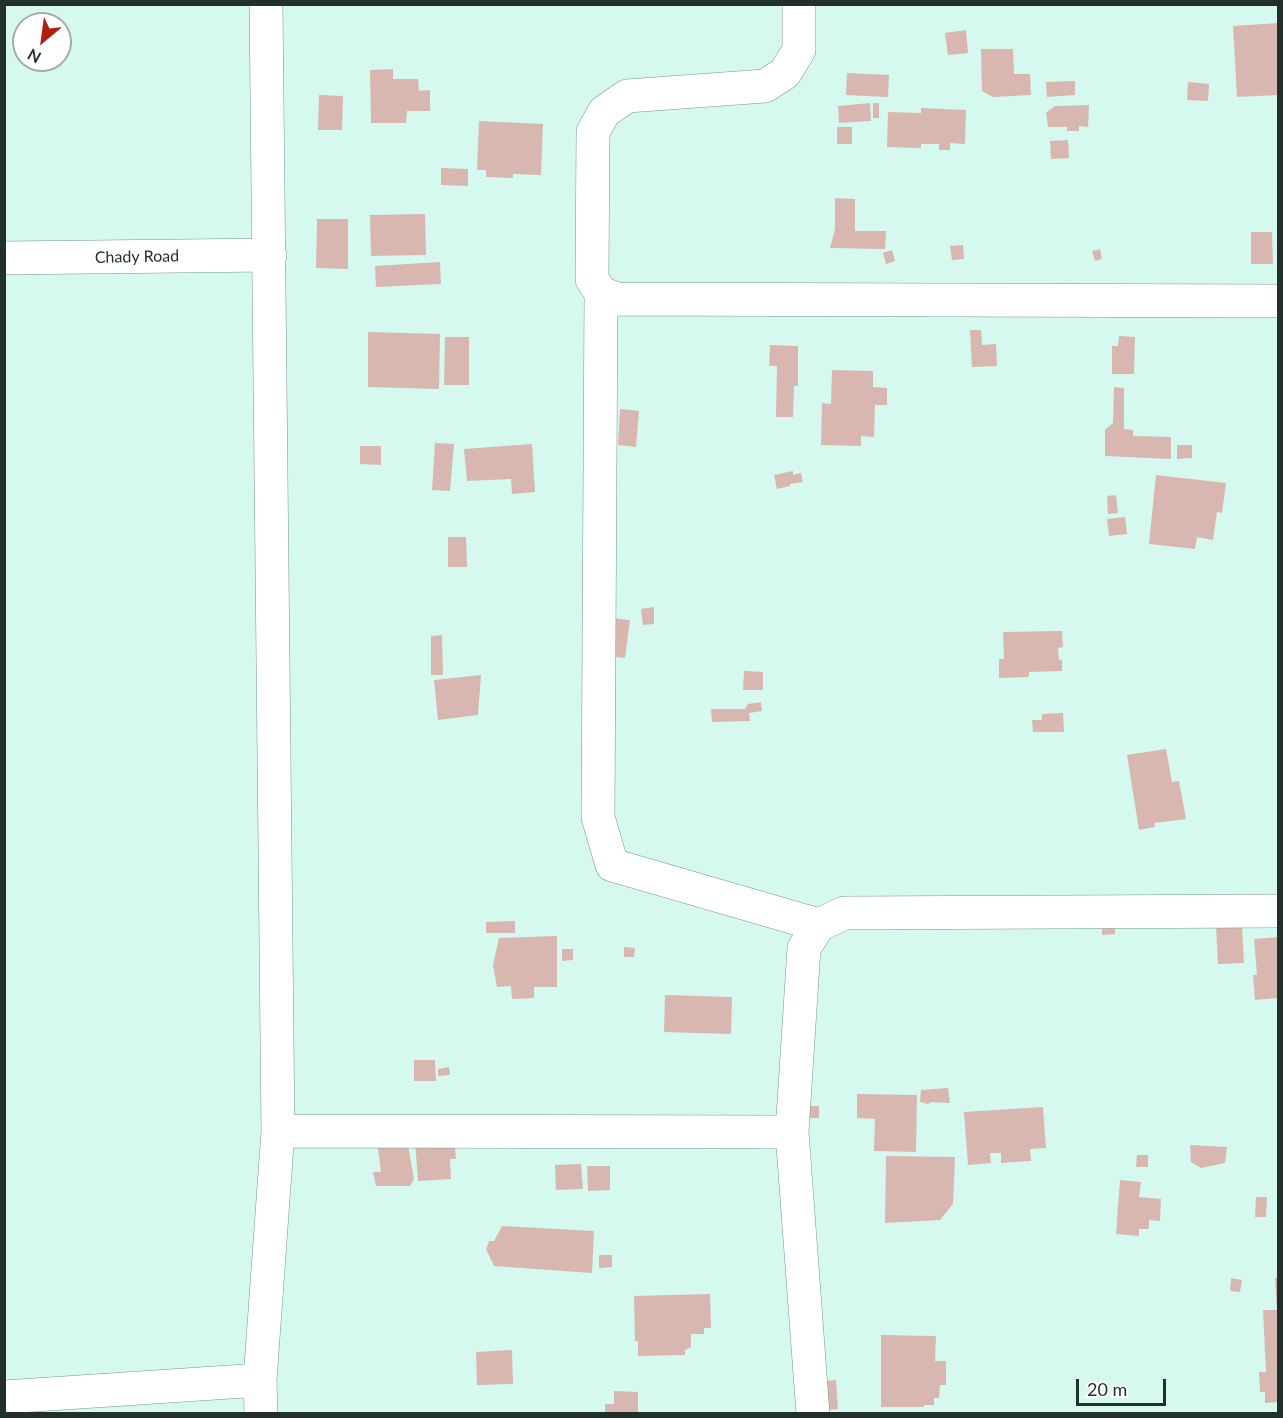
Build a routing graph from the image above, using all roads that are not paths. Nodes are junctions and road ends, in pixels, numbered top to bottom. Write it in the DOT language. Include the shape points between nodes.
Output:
graph roads {
  1 [pos="266,4"];
  2 [pos="799,4"];
  3 [pos="270,255"];
  4 [pos="4,258"];
  5 [pos="601,293"];
  6 [pos="1278,300"];
  7 [pos="1278,911"];
  8 [pos="819,925"];
  9 [pos="278,1131"];
  10 [pos="792,1131"];
  11 [pos="260,1380"];
  12 [pos="4,1397"];
  13 [pos="261,1413"];
  14 [pos="813,1413"];
  1 -- 3 [label="street"];
  2 -- 5 [label="street" via="799,50 785,73 765,86 627,96 604,112 593,132 592,279"];
  3 -- 4 [label="street, Chady Road"];
  3 -- 9 [label="street"];
  5 -- 6 [label="street" via="617,299"];
  5 -- 8 [label="street" via="598,817 612,865"];
  7 -- 8 [label="street" via="844,913"];
  8 -- 10 [label="street" via="804,948"];
  9 -- 10 [label="street"];
  9 -- 11 [label="street"];
  10 -- 14 [label="street"];
  11 -- 12 [label="street"];
  11 -- 13 [label="street"];
}
